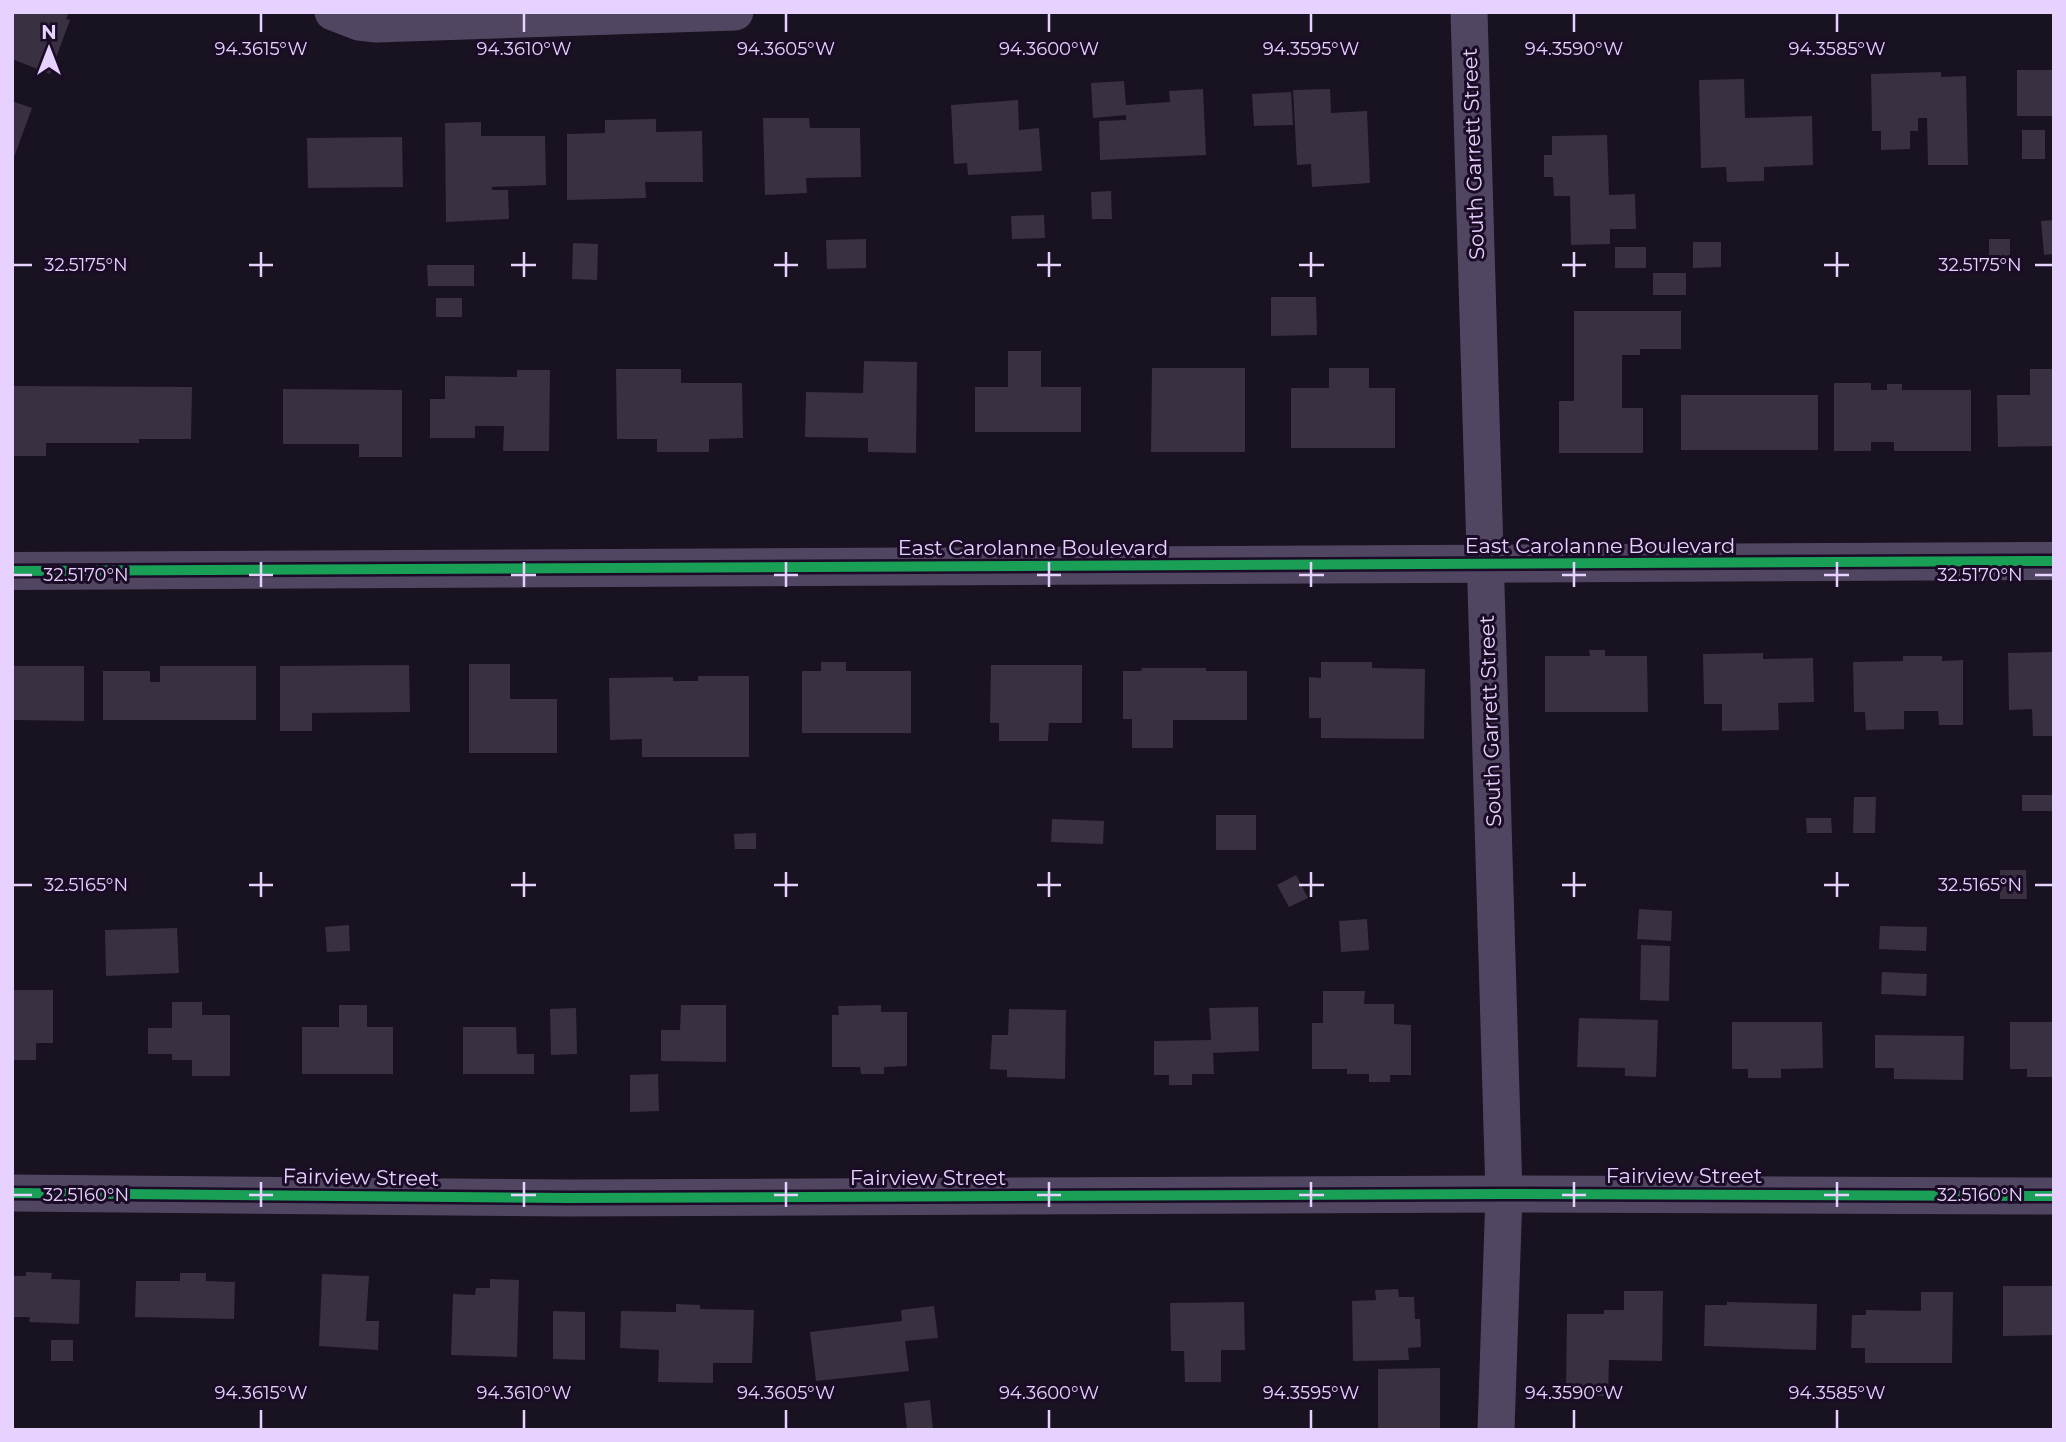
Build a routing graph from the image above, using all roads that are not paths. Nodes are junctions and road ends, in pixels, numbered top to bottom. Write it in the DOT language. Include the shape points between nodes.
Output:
graph roads {
  1 [pos="333,12"];
  2 [pos="735,12"];
  3 [pos="1469,12"];
  4 [pos="2054,561"];
  5 [pos="1485,565"];
  6 [pos="12,571"];
  7 [pos="12,1193"];
  8 [pos="1504,1194"];
  9 [pos="2054,1196"];
  10 [pos="1496,1430"];
  1 -- 2 [label="street" via="359,22 397,24"];
  3 -- 5 [label="street, South Garrett Street"];
  4 -- 5 [label="street, East Carolanne Boulevard"];
  5 -- 6 [label="street, East Carolanne Boulevard"];
  5 -- 8 [label="street, South Garrett Street"];
  7 -- 8 [label="street, Fairview Street" via="569,1198"];
  8 -- 9 [label="street, Fairview Street"];
  8 -- 10 [label="street, South Garrett Street"];
}
